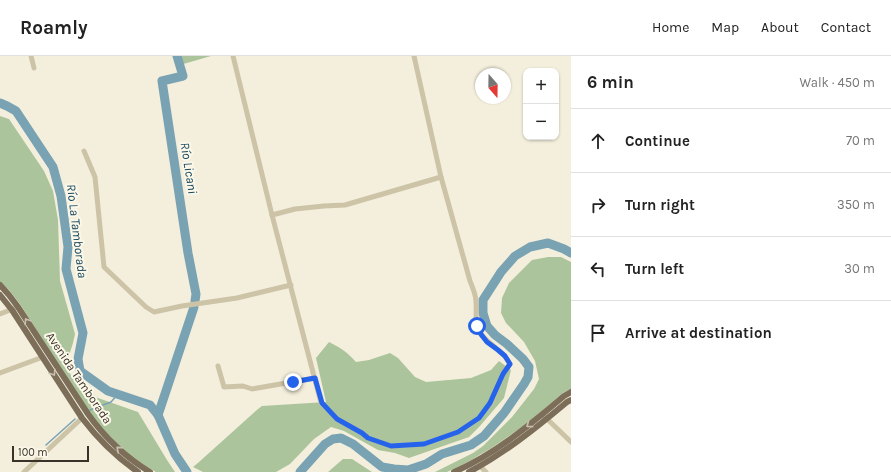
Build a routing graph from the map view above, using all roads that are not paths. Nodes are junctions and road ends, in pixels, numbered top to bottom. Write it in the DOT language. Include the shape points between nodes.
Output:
graph roads {
  1 [pos="31,56"];
  2 [pos="232,56"];
  3 [pos="414,56"];
  4 [pos="34,68"];
  5 [pos="84,151"];
  6 [pos="441,178"];
  7 [pos="272,215"];
  8 [pos="291,285"];
  9 [pos="0,286"];
  10 [pos="0,295"];
  11 [pos="15,308"];
  12 [pos="0,314"];
  13 [pos="43,357"];
  14 [pos="218,366"];
  15 [pos="0,373"];
  16 [pos="315,378"];
  17 [pos="571,392"];
  18 [pos="571,400"];
  19 [pos="545,417"];
  20 [pos="82,418"];
  21 [pos="571,442"];
  22 [pos="480,466"];
  23 [pos="24,472"];
  24 [pos="138,472"];
  25 [pos="150,472"];
  26 [pos="454,472"];
  27 [pos="469,472"];
  28 [pos="486,472"];
  1 -- 4 [label="street"];
  2 -- 7 [label="street"];
  3 -- 6 [label="street"];
  5 -- 8 [label="street" via="95,177 104,267 146,307 154,312 237,298"];
  6 -- 7 [label="street" via="345,205 295,209"];
  6 -- 16 [label="street" via="475,293 477,326 487,342 505,356 510,364 490,403 479,418 458,432 424,444 391,446 368,438 337,419 322,403"];
  7 -- 8 [label="street"];
  8 -- 16 [label="street"];
  9 -- 11 [label="main road, Avenida Tamborada" via="9,295"];
  10 -- 11 [label="main road, Avenida Tamborada"];
  11 -- 12 [label="street"];
  11 -- 13 [label="main road, Avenida Tamborada"];
  25 -- 11 [label="main road, Avenida Tamborada, one-way" via="114,445 96,426"];
  13 -- 15 [label="street"];
  13 -- 20 [label="main road, Avenida Tamborada, one-way"];
  14 -- 16 [label="street" via="224,387 243,386 252,389"];
  17 -- 19 [label="main road"];
  18 -- 19 [label="main road"];
  19 -- 21 [label="street"];
  19 -- 22 [label="main road" via="511,447"];
  19 -- 26 [label="main road, one-way"];
  20 -- 23 [label="street"];
  20 -- 24 [label="main road, Avenida Tamborada" via="112,453"];
  22 -- 27 [label="main road"];
  22 -- 28 [label="street"];
}
